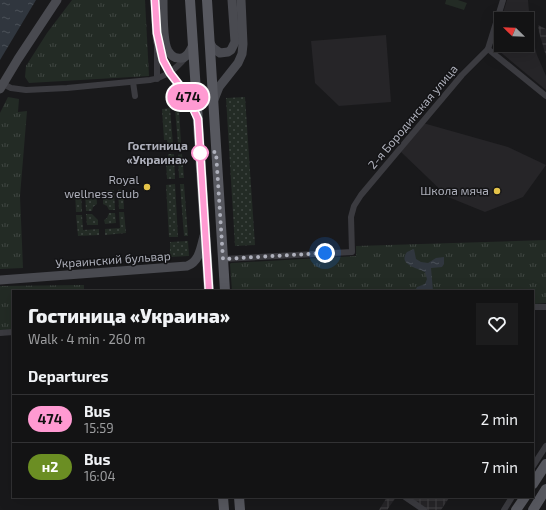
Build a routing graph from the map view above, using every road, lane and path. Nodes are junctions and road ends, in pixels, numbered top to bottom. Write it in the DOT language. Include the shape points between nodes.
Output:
graph roads {
  1 [pos="57,0"];
  2 [pos="155,0"];
  3 [pos="163,0"];
  4 [pos="190,0"];
  5 [pos="207,0"];
  6 [pos="232,0"];
  7 [pos="241,0"];
  8 [pos="503,0"];
  9 [pos="157,33"];
  10 [pos="210,43"];
  11 [pos="193,45"];
  12 [pos="488,49"];
  13 [pos="186,57"];
  14 [pos="170,73"];
  15 [pos="157,79"];
  16 [pos="134,82"];
  17 [pos="1,87"];
  18 [pos="135,96"];
  19 [pos="546,96"];
  20 [pos="213,103"];
  21 [pos="198,119"];
  22 [pos="205,233"];
  23 [pos="223,259"];
  24 [pos="0,280"];
  25 [pos="209,290"];
  26 [pos="225,290"];
  27 [pos="534,307"];
  28 [pos="546,307"];
  29 [pos="12,332"];
  30 [pos="0,333"];
  31 [pos="546,446"];
  32 [pos="534,464"];
  33 [pos="546,464"];
  34 [pos="534,482"];
  35 [pos="546,490"];
  36 [pos="223,498"];
  37 [pos="239,498"];
  38 [pos="406,498"];
  39 [pos="511,498"];
  40 [pos="524,498"];
  41 [pos="224,510"];
  42 [pos="240,510"];
  43 [pos="424,510"];
  44 [pos="504,510"];
  45 [pos="516,510"];
  46 [pos="533,510"];
  1 -- 17 [label="main road"];
  2 -- 9 [label="main road"];
  3 -- 13 [label="main road" via="166,47 174,57"];
  4 -- 11 [label="main road"];
  5 -- 10 [label="main road"];
  6 -- 10 [label="main road" via="234,46 228,52 220,53"];
  7 -- 20 [label="main road" via="242,54 219,87"];
  8 -- 12 [label="street, 2-я Бородинская улица"];
  9 -- 14 [label="main road" via="160,51"];
  9 -- 15 [label="street"];
  10 -- 20 [label="main road"];
  11 -- 13 [label="main road"];
  11 -- 21 [label="main road"];
  12 -- 19 [label="street"];
  12 -- 23 [label="street, 2-я Бородинская улица" via="462,75 357,200 351,217 352,252"];
  13 -- 14 [label="street"];
  14 -- 15 [label="street"];
  14 -- 21 [label="main road" via="187,95"];
  15 -- 16 [label="street"];
  16 -- 17 [label="street" via="26,90"];
  16 -- 18 [label="street"];
  20 -- 23 [label="main road"];
  21 -- 22 [label="main road"];
  22 -- 24 [label="main road, Украинский бульвар" via="195,262 187,266"];
  22 -- 25 [label="main road"];
  23 -- 26 [label="main road"];
  27 -- 28 [label="street"];
  29 -- 30 [label="street"];
  31 -- 32 [label="street"];
  33 -- 34 [label="main road"];
  35 -- 46 [label="main road"];
  36 -- 41 [label="main road"];
  37 -- 42 [label="main road"];
  38 -- 43 [label="street"];
  39 -- 44 [label="street"];
  40 -- 45 [label="main road"];
}
